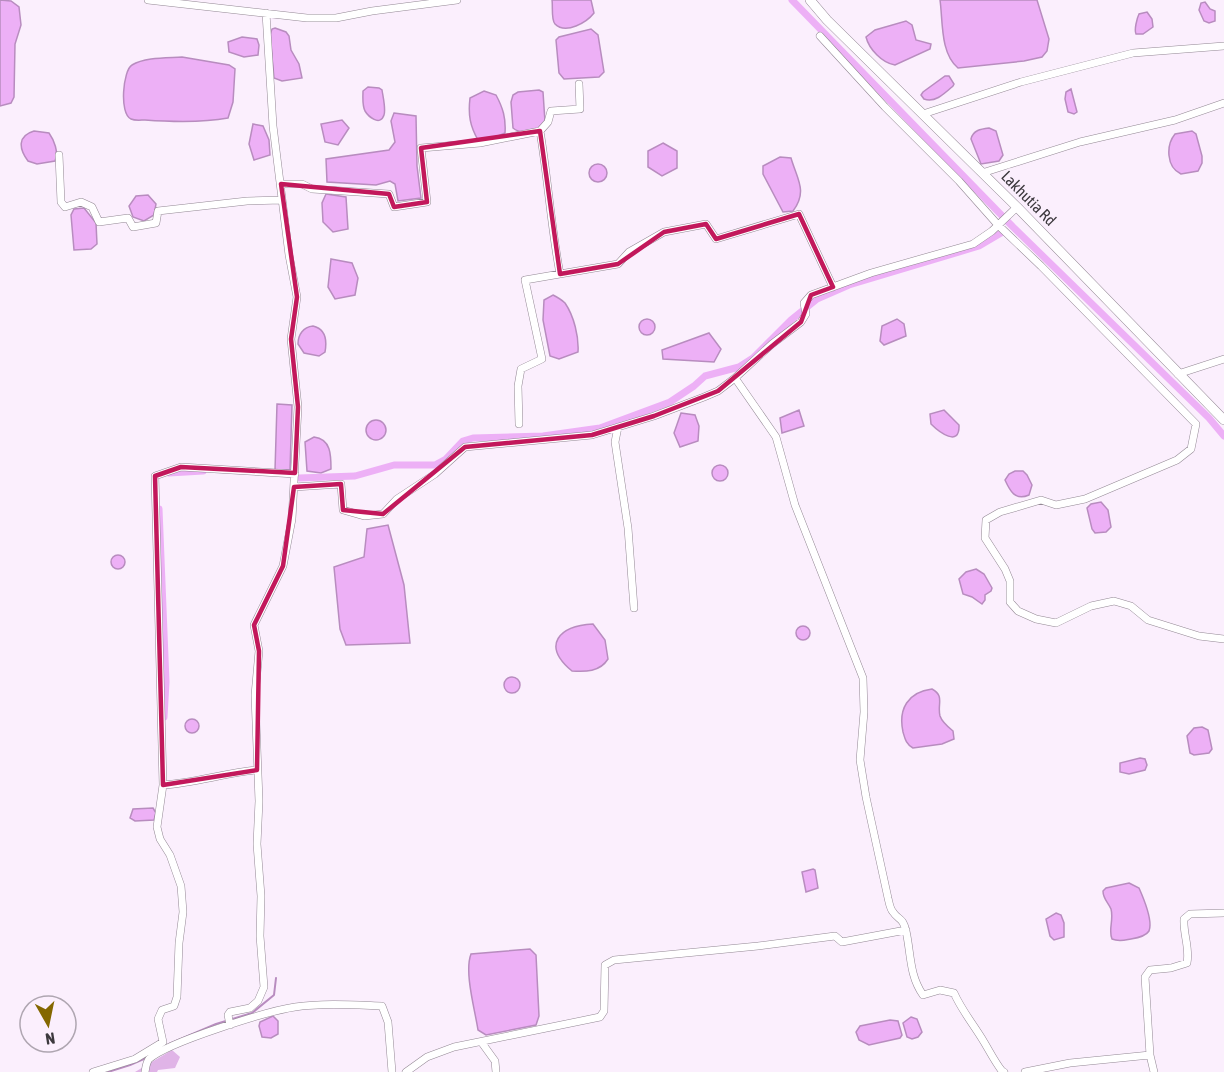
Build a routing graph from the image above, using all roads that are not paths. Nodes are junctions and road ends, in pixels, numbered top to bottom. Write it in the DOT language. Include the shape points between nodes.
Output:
graph roads {
  1 [pos="148,0"];
  2 [pos="457,0"];
  3 [pos="810,0"];
  4 [pos="266,13"];
  5 [pos="820,36"];
  6 [pos="1224,46"];
  7 [pos="579,84"];
  8 [pos="1224,103"];
  9 [pos="923,114"];
  10 [pos="540,131"];
  11 [pos="59,155"];
  12 [pos="982,173"];
  13 [pos="280,184"];
  14 [pos="282,200"];
  15 [pos="1017,207"];
  16 [pos="998,225"];
  17 [pos="560,274"];
  18 [pos="833,287"];
  19 [pos="1224,359"];
  20 [pos="1178,374"];
  21 [pos="735,378"];
  22 [pos="1224,420"];
  23 [pos="519,424"];
  24 [pos="618,428"];
  25 [pos="295,474"];
  26 [pos="294,487"];
  27 [pos="634,608"];
  28 [pos="1224,639"];
  29 [pos="257,770"];
  30 [pos="163,785"];
  31 [pos="1224,914"];
  32 [pos="906,930"];
  33 [pos="230,1025"];
  34 [pos="482,1043"];
  35 [pos="1150,1055"];
  36 [pos="93,1072"];
  37 [pos="145,1072"];
  38 [pos="392,1072"];
  39 [pos="406,1072"];
  40 [pos="496,1072"];
  41 [pos="1004,1072"];
  42 [pos="1025,1072"];
  43 [pos="1154,1072"];
  1 -- 4 [label="street"];
  2 -- 4 [label="street" via="336,18"];
  3 -- 9 [label="street, Lakhutia Rd"];
  4 -- 13 [label="street"];
  5 -- 16 [label="street"];
  6 -- 9 [label="street" via="1133,53 1021,82"];
  7 -- 10 [label="street" via="580,109 551,111"];
  8 -- 12 [label="street"];
  9 -- 12 [label="street, Lakhutia Rd"];
  10 -- 13 [label="street" via="480,143 421,148 427,202 394,207 389,194"];
  10 -- 17 [label="street"];
  11 -- 14 [label="street" via="61,202 65,207 81,202 92,207 99,222 128,218 133,227 156,223 158,211"];
  12 -- 15 [label="street, Lakhutia Rd"];
  13 -- 14 [label="street"];
  14 -- 25 [label="street" via="297,297 291,339 298,406"];
  15 -- 16 [label="street"];
  15 -- 20 [label="street, Lakhutia Rd"];
  16 -- 18 [label="street" via="973,244"];
  16 -- 28 [label="street" via="1196,424 1191,449 1178,460 1085,499 1056,505 1041,500 986,520 985,538 1010,581 1010,602 1018,611 1056,623 1091,606 1114,601 1131,606 1148,620 1199,636"];
  17 -- 18 [label="street" via="618,264 629,252 664,232 706,224 716,239 799,214"];
  17 -- 23 [label="street" via="525,280 542,359 521,369"];
  18 -- 21 [label="street" via="811,295 804,303 806,314 801,322"];
  19 -- 20 [label="street"];
  20 -- 22 [label="street, Lakhutia Rd"];
  21 -- 24 [label="street" via="704,397"];
  21 -- 32 [label="street" via="776,437 795,505 863,678 860,760 866,797 888,898"];
  24 -- 26 [label="street" via="592,435 465,447 383,514 364,516 343,510 341,484"];
  24 -- 27 [label="street" via="615,442 628,528"];
  25 -- 26 [label="street"];
  25 -- 30 [label="street" via="181,467 155,476"];
  26 -- 29 [label="street" via="283,566 254,625 259,651 255,695"];
  29 -- 30 [label="street"];
  29 -- 33 [label="street" via="264,987 250,1008 230,1012"];
  30 -- 36 [label="street" via="157,827 181,886 183,912 177,997 174,1006 162,1010 158,1019 163,1042 135,1059"];
  31 -- 35 [label="street" via="1190,914 1184,919 1187,963 1150,970 1145,977"];
  32 -- 34 [label="street" via="842,942 835,936 614,960 606,964 604,1011 600,1017"];
  32 -- 41 [label="street" via="908,957 922,995 940,990 954,993"];
  33 -- 37 [label="street" via="164,1050 150,1059"];
  33 -- 38 [label="street" via="295,1007 382,1006 388,1022"];
  34 -- 39 [label="street" via="454,1047 427,1057"];
  34 -- 40 [label="street" via="495,1061"];
  35 -- 42 [label="street"];
  35 -- 43 [label="street"];
}
